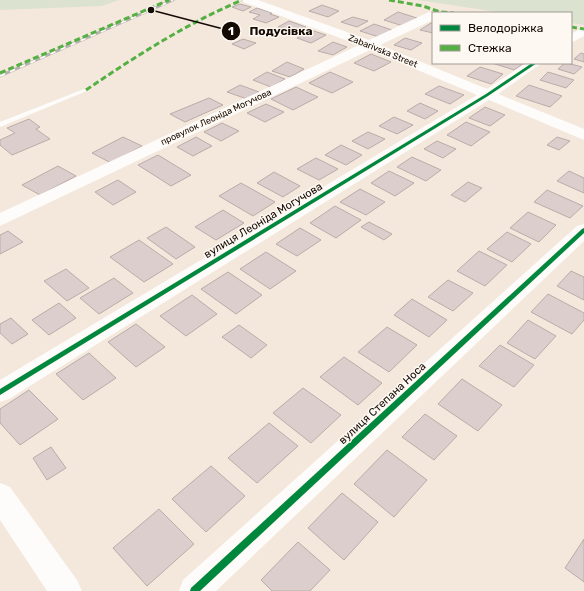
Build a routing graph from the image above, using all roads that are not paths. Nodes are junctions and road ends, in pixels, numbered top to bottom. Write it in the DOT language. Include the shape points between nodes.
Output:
graph roads {
  1 [pos="247,0"];
  2 [pos="432,15"];
  3 [pos="584,31"];
  4 [pos="572,39"];
  5 [pos="370,45"];
  6 [pos="534,64"];
  7 [pos="86,90"];
  8 [pos="487,95"];
  9 [pos="0,125"];
  10 [pos="584,135"];
  11 [pos="0,220"];
  12 [pos="584,230"];
  13 [pos="0,392"];
  14 [pos="0,496"];
  15 [pos="66,591"];
  16 [pos="194,591"];
  1 -- 5 [label="street, Zabarivska Street"];
  2 -- 5 [label="street, провулок Леоніда Могучова"];
  3 -- 4 [label="street"];
  5 -- 8 [label="street, Zabarivska Street"];
  5 -- 11 [label="street, провулок Леоніда Могучова"];
  6 -- 8 [label="street, вулиця Леоніда Могучова"];
  7 -- 9 [label="lane"];
  8 -- 10 [label="street, Zabarivska Street"];
  8 -- 13 [label="street, вулиця Леоніда Могучова"];
  12 -- 16 [label="street, вулиця Степана Носа"];
  14 -- 15 [label="main road"];
}
